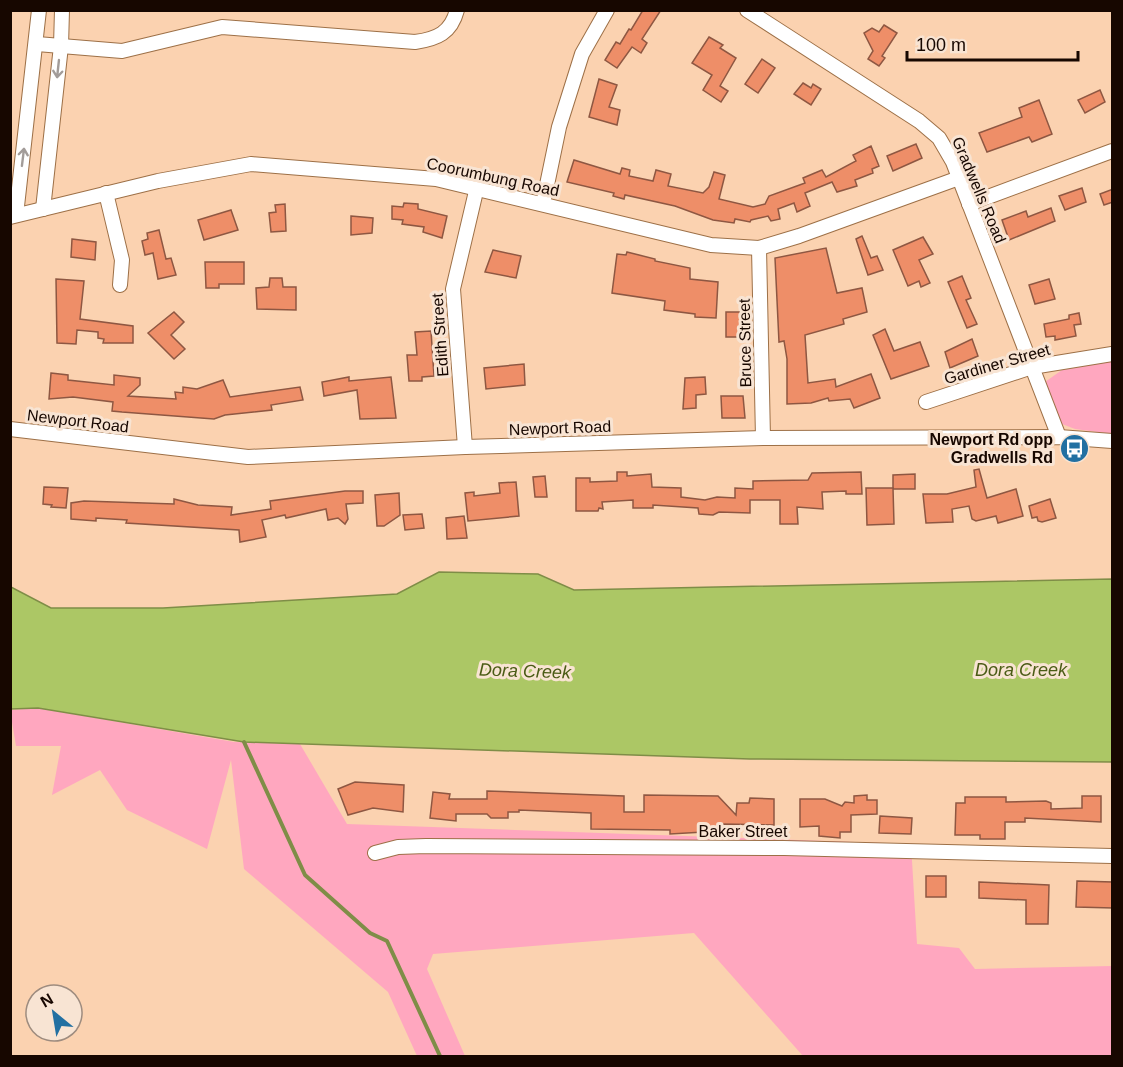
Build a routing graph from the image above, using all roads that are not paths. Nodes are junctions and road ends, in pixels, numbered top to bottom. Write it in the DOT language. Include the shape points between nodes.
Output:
graph roads {
  1 [pos="39,10"];
  2 [pos="62,10"];
  3 [pos="457,10"];
  4 [pos="607,10"];
  5 [pos="747,10"];
  6 [pos="37,44"];
  7 [pos="61,46"];
  8 [pos="1113,151"];
  9 [pos="959,178"];
  10 [pos="477,187"];
  11 [pos="106,193"];
  12 [pos="543,204"];
  13 [pos="969,204"];
  14 [pos="43,209"];
  15 [pos="13,216"];
  16 [pos="759,248"];
  17 [pos="120,285"];
  18 [pos="1113,354"];
  19 [pos="1032,367"];
  20 [pos="926,402"];
  21 [pos="10,429"];
  22 [pos="1059,437"];
  23 [pos="763,438"];
  24 [pos="1113,441"];
  25 [pos="465,447"];
  26 [pos="375,853"];
  27 [pos="1113,856"];
  1 -- 6 [label="street"];
  2 -- 7 [label="street"];
  3 -- 7 [label="street" via="444,34 415,42 222,27 123,51"];
  4 -- 12 [label="street" via="582,54 559,127"];
  5 -- 9 [label="street, Gradwells Road" via="930,129 947,150"];
  6 -- 7 [label="street"];
  15 -- 6 [label="street, one-way"];
  7 -- 14 [label="street, one-way"];
  8 -- 13 [label="street"];
  9 -- 13 [label="street, Gradwells Road"];
  9 -- 16 [label="street, Coorumbung Road"];
  10 -- 11 [label="street, Coorumbung Road" via="436,179 251,164"];
  10 -- 12 [label="street, Coorumbung Road"];
  10 -- 25 [label="street, Edith Street" via="453,289"];
  11 -- 14 [label="street, Coorumbung Road"];
  11 -- 17 [label="street" via="122,260"];
  12 -- 16 [label="street, Coorumbung Road" via="711,245"];
  13 -- 19 [label="street, Gradwells Road"];
  14 -- 15 [label="street, Coorumbung Road"];
  16 -- 23 [label="street, Bruce Street"];
  18 -- 19 [label="street, Gardiner Street"];
  19 -- 20 [label="street, Gardiner Street"];
  19 -- 22 [label="street, Gradwells Road"];
  21 -- 25 [label="street, Newport Road" via="248,457"];
  22 -- 23 [label="street, Newport Road"];
  22 -- 24 [label="street, Newport Road"];
  23 -- 25 [label="street, Newport Road"];
  26 -- 27 [label="street, Baker Street" via="426,846 784,848"];
}
